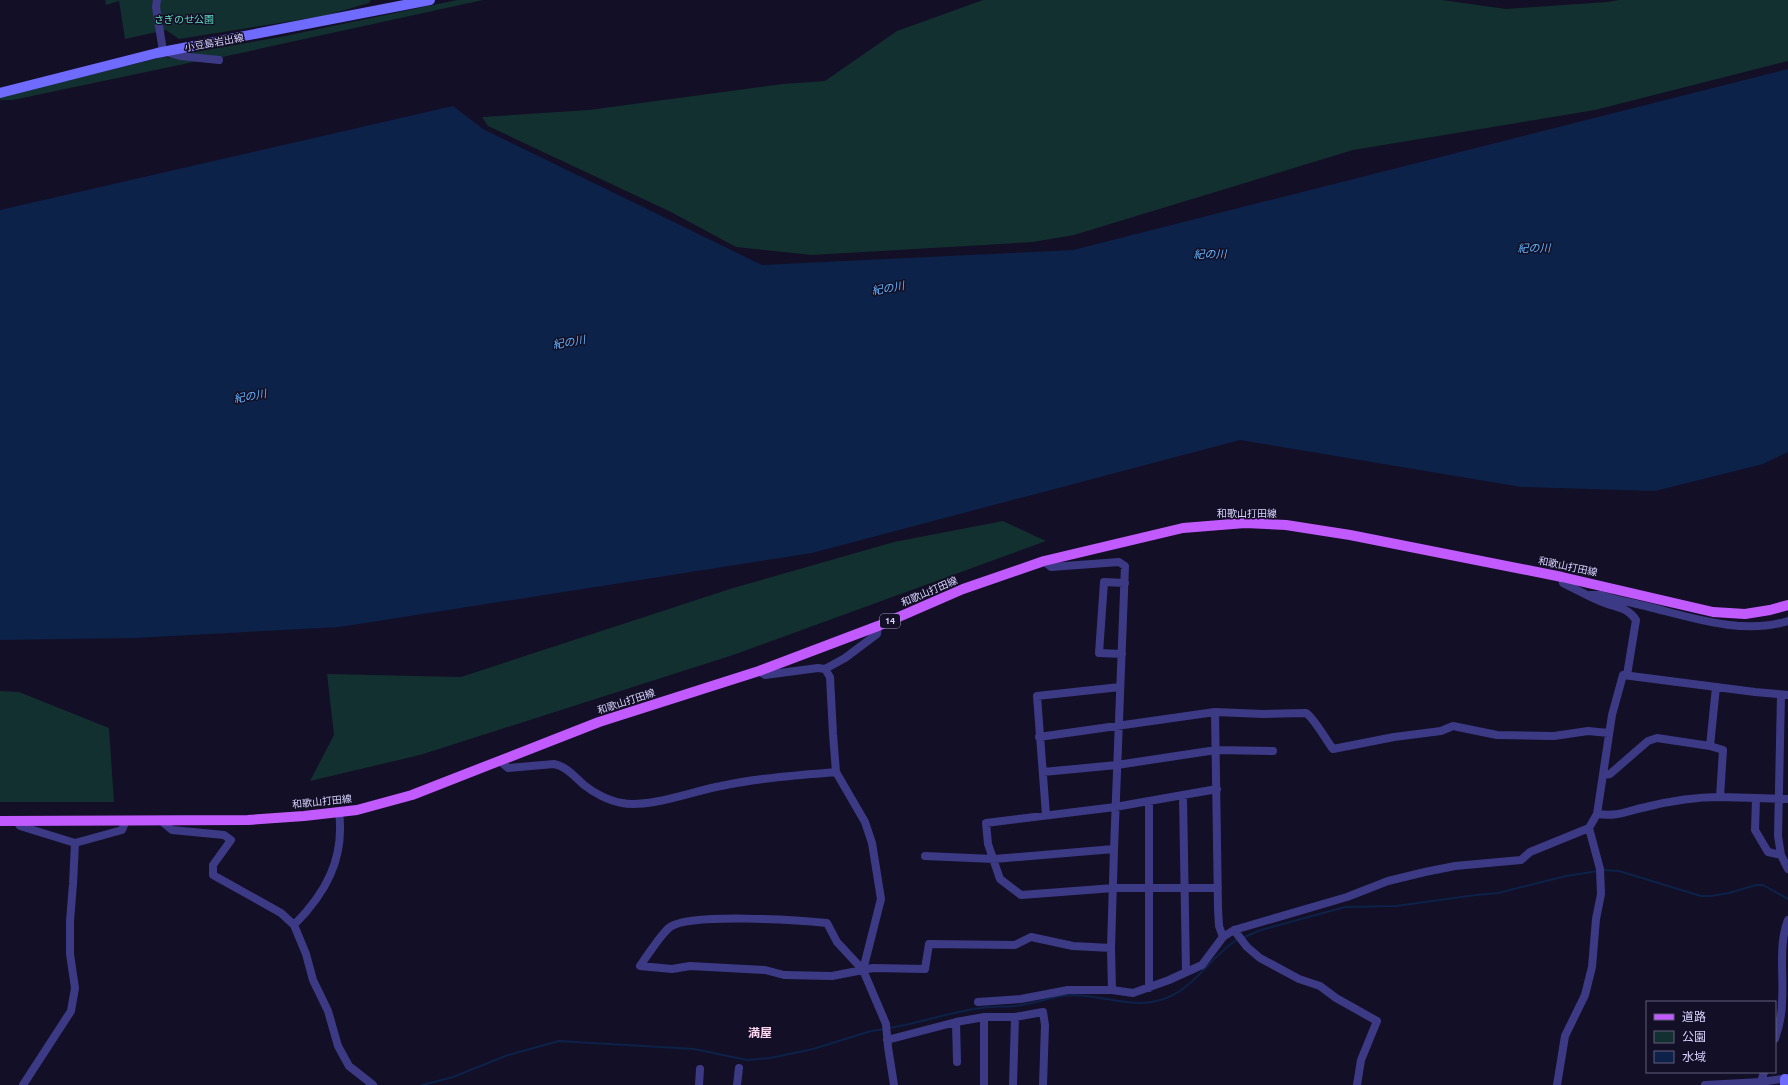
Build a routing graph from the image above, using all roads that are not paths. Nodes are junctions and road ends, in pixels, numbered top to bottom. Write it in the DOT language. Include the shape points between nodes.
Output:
graph roads {
  1 [pos="430,0"];
  2 [pos="156,3"];
  3 [pos="389,4"];
  4 [pos="163,51"];
  5 [pos="220,60"];
  6 [pos="0,93"];
  7 [pos="1044,561"];
  8 [pos="1562,577"];
  9 [pos="1124,583"];
  10 [pos="1590,595"];
  11 [pos="1788,605"];
  12 [pos="1788,621"];
  13 [pos="878,626"];
  14 [pos="1122,654"];
  15 [pos="826,669"];
  16 [pos="759,671"];
  17 [pos="1627,675"];
  18 [pos="1120,687"];
  19 [pos="1716,687"];
  20 [pos="1785,695"];
  21 [pos="1215,712"];
  22 [pos="1119,726"];
  23 [pos="1609,733"];
  24 [pos="1039,737"];
  25 [pos="1710,746"];
  26 [pos="1216,750"];
  27 [pos="1273,751"];
  28 [pos="500,761"];
  29 [pos="1117,765"];
  30 [pos="836,772"];
  31 [pos="1043,772"];
  32 [pos="1604,775"];
  33 [pos="1216,789"];
  34 [pos="1183,796"];
  35 [pos="1720,798"];
  36 [pos="1756,798"];
  37 [pos="1779,799"];
  38 [pos="1788,799"];
  39 [pos="1150,801"];
  40 [pos="1115,807"];
  41 [pos="339,812"];
  42 [pos="1598,814"];
  43 [pos="1046,815"];
  44 [pos="126,820"];
  45 [pos="160,820"];
  46 [pos="0,821"];
  47 [pos="17,821"];
  48 [pos="1590,828"];
  49 [pos="75,843"];
  50 [pos="1114,849"];
  51 [pos="1781,855"];
  52 [pos="925,856"];
  53 [pos="994,859"];
  54 [pos="1788,869"];
  55 [pos="1114,888"];
  56 [pos="1149,888"];
  57 [pos="1184,888"];
  58 [pos="1218,888"];
  59 [pos="1788,920"];
  60 [pos="294,925"];
  61 [pos="1235,932"];
  62 [pos="1223,937"];
  63 [pos="1111,948"];
  64 [pos="863,970"];
  65 [pos="1186,972"];
  66 [pos="1149,988"];
  67 [pos="1112,990"];
  68 [pos="978,1002"];
  69 [pos="984,1017"];
  70 [pos="1015,1017"];
  71 [pos="956,1022"];
  72 [pos="1776,1036"];
  73 [pos="887,1037"];
  74 [pos="957,1062"];
  75 [pos="739,1068"];
  76 [pos="700,1069"];
  77 [pos="1764,1073"];
  78 [pos="1786,1081"];
  79 [pos="1761,1082"];
  80 [pos="23,1085"];
  81 [pos="374,1085"];
  82 [pos="699,1085"];
  83 [pos="737,1085"];
  84 [pos="894,1085"];
  85 [pos="984,1085"];
  86 [pos="1013,1085"];
  87 [pos="1044,1085"];
  88 [pos="1357,1085"];
  89 [pos="1557,1085"];
  90 [pos="1705,1085"];
  1 -- 3 [label="main road, 小豆島岩出線"];
  2 -- 4 [label="street"];
  3 -- 4 [label="main road, 小豆島岩出線"];
  4 -- 5 [label="street" via="180,56"];
  4 -- 6 [label="main road, 小豆島岩出線"];
  7 -- 8 [label="main road, 和歌山打田線 / 14" via="1183,528 1245,523 1286,525 1350,535"];
  7 -- 9 [label="street" via="1051,567 1119,562 1125,566"];
  7 -- 13 [label="main road, 和歌山打田線 / 14" via="963,589"];
  8 -- 10 [label="street" via="1563,582"];
  8 -- 11 [label="main road, 和歌山打田線 / 14" via="1713,612 1745,614"];
  9 -- 14 [label="street"];
  9 -- 14 [label="street" via="1104,582 1099,653"];
  10 -- 12 [label="street" via="1601,595 1675,614 1738,626"];
  10 -- 17 [label="street" via="1604,603 1626,609 1636,620"];
  13 -- 15 [label="street" via="877,634"];
  13 -- 16 [label="main road, 和歌山打田線 / 14"];
  14 -- 18 [label="street"];
  15 -- 16 [label="street" via="765,675"];
  15 -- 30 [label="street" via="830,677"];
  16 -- 28 [label="main road, 和歌山打田線 / 14" via="599,722"];
  17 -- 19 [label="street"];
  17 -- 23 [label="street" via="1623,675"];
  18 -- 22 [label="street"];
  18 -- 24 [label="street" via="1037,696"];
  19 -- 20 [label="street"];
  19 -- 25 [label="street"];
  20 -- 37 [label="street"];
  21 -- 22 [label="street"];
  21 -- 23 [label="street" via="1306,713 1311,716 1333,749 1440,731 1453,726 1497,735 1554,736 1588,731"];
  21 -- 26 [label="street"];
  22 -- 24 [label="street"];
  22 -- 29 [label="street"];
  23 -- 32 [label="street"];
  24 -- 31 [label="street"];
  25 -- 32 [label="street" via="1657,738 1648,741 1610,774"];
  25 -- 35 [label="street" via="1723,750"];
  26 -- 27 [label="street"];
  26 -- 29 [label="street"];
  26 -- 33 [label="street"];
  28 -- 30 [label="street" via="508,768 561,765 601,796 624,804 659,801 757,780"];
  28 -- 41 [label="main road, 和歌山打田線 / 14" via="412,795 357,810"];
  29 -- 31 [label="street"];
  29 -- 40 [label="street"];
  30 -- 64 [label="street" via="865,822 872,843 881,899"];
  31 -- 43 [label="street"];
  32 -- 42 [label="street"];
  33 -- 34 [label="street"];
  33 -- 58 [label="street"];
  34 -- 39 [label="street"];
  34 -- 57 [label="street"];
  35 -- 36 [label="street"];
  35 -- 42 [label="street" via="1693,798 1646,806 1617,815"];
  36 -- 37 [label="street"];
  36 -- 51 [label="street" via="1755,830 1768,852"];
  37 -- 38 [label="street"];
  37 -- 51 [label="street" via="1778,836"];
  39 -- 40 [label="street"];
  39 -- 56 [label="street"];
  40 -- 43 [label="street"];
  40 -- 50 [label="street"];
  41 -- 45 [label="main road, 和歌山打田線 / 14" via="248,820"];
  41 -- 60 [label="street" via="341,827 334,870 324,890"];
  42 -- 48 [label="street"];
  43 -- 53 [label="street" via="986,823 988,844"];
  44 -- 45 [label="main road, 和歌山打田線 / 14"];
  44 -- 47 [label="main road, 和歌山打田線 / 14"];
  44 -- 49 [label="street" via="122,830"];
  45 -- 60 [label="street" via="172,830 224,835 231,840 213,865 213,875 281,913"];
  46 -- 47 [label="main road, 和歌山打田線 / 14"];
  47 -- 49 [label="street" via="20,826"];
  48 -- 61 [label="street" via="1530,852 1521,860 1455,866 1425,872"];
  48 -- 89 [label="street" via="1600,873 1601,894 1592,967 1584,995 1565,1036"];
  49 -- 80 [label="street" via="70,928 70,954 75,988 71,1011"];
  50 -- 53 [label="street"];
  50 -- 55 [label="street"];
  51 -- 54 [label="street"];
  52 -- 53 [label="street"];
  53 -- 55 [label="street" via="1000,879 1021,895"];
  55 -- 56 [label="street"];
  55 -- 63 [label="street"];
  56 -- 57 [label="street"];
  56 -- 66 [label="street"];
  57 -- 58 [label="street"];
  57 -- 65 [label="street"];
  58 -- 62 [label="street" via="1219,926"];
  59 -- 72 [label="street" via="1783,942 1780,1024"];
  60 -- 81 [label="street" via="313,980 328,1011 338,1046 349,1066"];
  61 -- 62 [label="street"];
  61 -- 88 [label="street" via="1260,958 1299,979 1320,986 1377,1021 1361,1060"];
  62 -- 65 [label="street" via="1202,965"];
  63 -- 64 [label="street" via="1073,946 1031,937 1015,945 929,944 925,969"];
  63 -- 67 [label="street"];
  64 -- 64 [label="street" via="832,976 784,975 757,970 690,966 672,969 640,966 668,928 676,924 693,921 785,919 827,923 837,942"];
  64 -- 73 [label="street" via="886,1024"];
  65 -- 66 [label="street"];
  66 -- 67 [label="street" via="1132,993"];
  67 -- 68 [label="street" via="1068,990 1021,999"];
  69 -- 70 [label="street"];
  69 -- 71 [label="street"];
  69 -- 85 [label="street"];
  70 -- 86 [label="street"];
  70 -- 87 [label="street" via="1043,1012"];
  71 -- 73 [label="street"];
  71 -- 74 [label="street"];
  73 -- 84 [label="street"];
  75 -- 83 [label="street"];
  76 -- 82 [label="street"];
  77 -- 79 [label="street"];
  78 -- 79 [label="street"];
  79 -- 90 [label="street"];
}
